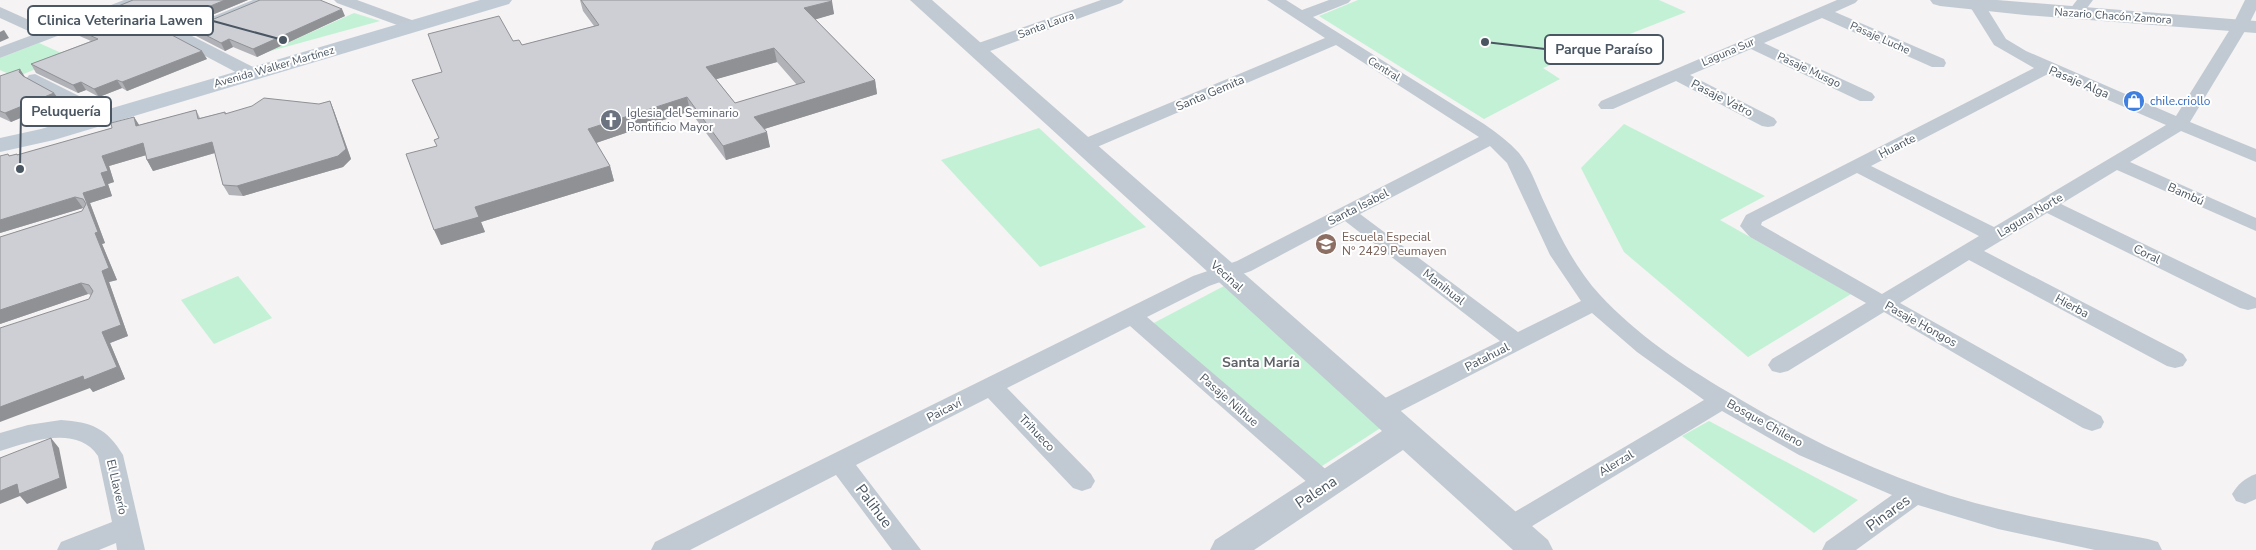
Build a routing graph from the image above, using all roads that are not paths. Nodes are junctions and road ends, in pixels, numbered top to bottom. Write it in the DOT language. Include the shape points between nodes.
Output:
graph roads {
  1 [pos="9,0"];
  2 [pos="138,0"];
  3 [pos="266,0"];
  4 [pos="342,0"];
  5 [pos="502,0"];
  6 [pos="920,0"];
  7 [pos="1116,0"];
  8 [pos="1276,0"];
  9 [pos="1342,0"];
  10 [pos="1850,0"];
  11 [pos="1940,0"];
  12 [pos="2253,0"];
  13 [pos="0,3"];
  14 [pos="1977,4"];
  15 [pos="2080,6"];
  16 [pos="0,12"];
  17 [pos="1822,12"];
  18 [pos="1301,16"];
  19 [pos="414,26"];
  20 [pos="2248,26"];
  21 [pos="48,34"];
  22 [pos="1337,39"];
  23 [pos="1751,43"];
  24 [pos="976,50"];
  25 [pos="0,53"];
  26 [pos="1938,63"];
  27 [pos="2047,68"];
  28 [pos="253,74"];
  29 [pos="1677,75"];
  30 [pos="34,78"];
  31 [pos="1866,97"];
  32 [pos="1607,105"];
  33 [pos="107,117"];
  34 [pos="1768,122"];
  35 [pos="2180,124"];
  36 [pos="46,135"];
  37 [pos="1492,138"];
  38 [pos="0,144"];
  39 [pos="1082,146"];
  40 [pos="0,153"];
  41 [pos="2256,156"];
  42 [pos="2116,163"];
  43 [pos="1857,166"];
  44 [pos="2046,205"];
  45 [pos="1347,212"];
  46 [pos="2256,225"];
  47 [pos="1750,226"];
  48 [pos="1995,236"];
  49 [pos="1969,252"];
  50 [pos="1224,273"];
  51 [pos="1594,303"];
  52 [pos="2248,303"];
  53 [pos="1883,304"];
  54 [pos="1132,316"];
  55 [pos="1516,342"];
  56 [pos="2175,360"];
  57 [pos="1780,366"];
  58 [pos="991,386"];
  59 [pos="1722,400"];
  60 [pos="1380,412"];
  61 [pos="2092,422"];
  62 [pos="1404,433"];
  63 [pos="0,442"];
  64 [pos="840,462"];
  65 [pos="1082,481"];
  66 [pos="1327,484"];
  67 [pos="1914,493"];
  68 [pos="1510,527"];
  69 [pos="128,538"];
  70 [pos="71,550"];
  71 [pos="667,550"];
  72 [pos="907,550"];
  73 [pos="1227,550"];
  74 [pos="1536,550"];
  75 [pos="1836,550"];
  76 [pos="2148,550"];
  1 -- 13 [label="street"];
  2 -- 21 [label="street"];
  3 -- 28 [label="street" via="179,36"];
  4 -- 19 [label="street"];
  5 -- 19 [label="main road, Avenida Walker Martínez"];
  6 -- 24 [label="street, Vecinal"];
  7 -- 24 [label="street, Santa Laura"];
  8 -- 18 [label="street, Central"];
  9 -- 18 [label="street"];
  10 -- 17 [label="street, Laguna Sur"];
  11 -- 14 [label="street, Nazario Chacón Zamora"];
  12 -- 20 [label="street, Laguna Norte"];
  14 -- 15 [label="street, Nazario Chacón Zamora"];
  14 -- 27 [label="street, Pasaje Alga" via="2000,42"];
  15 -- 20 [label="street, Nazario Chacón Zamora"];
  16 -- 21 [label="street"];
  17 -- 23 [label="street, Laguna Sur"];
  17 -- 26 [label="street, Pasaje Luche"];
  18 -- 22 [label="street, Central"];
  19 -- 28 [label="main road, Avenida Walker Martínez"];
  20 -- 35 [label="street, Laguna Norte"];
  21 -- 25 [label="street"];
  22 -- 37 [label="street, Central"];
  22 -- 39 [label="street, Santa Gemita"];
  23 -- 29 [label="street, Laguna Sur"];
  23 -- 31 [label="street, Pasaje Musgo"];
  24 -- 39 [label="street, Vecinal"];
  27 -- 35 [label="street, Pasaje Alga"];
  27 -- 43 [label="street, Huante"];
  28 -- 33 [label="main road, Avenida Walker Martínez"];
  29 -- 32 [label="street, Laguna Sur"];
  29 -- 34 [label="street, Pasaje Vatro"];
  30 -- 33 [label="street"];
  33 -- 36 [label="main road, Avenida Walker Martínez"];
  35 -- 41 [label="street, Pasaje Alga"];
  35 -- 42 [label="street, Laguna Norte"];
  36 -- 38 [label="main road, Avenida Walker Martínez"];
  36 -- 40 [label="main road, Avenida Walker Martínez"];
  37 -- 45 [label="street, Santa Isabel"];
  37 -- 51 [label="street, Bosque Chileno" via="1517,164 1558,253"];
  39 -- 50 [label="street, Vecinal"];
  42 -- 44 [label="street, Laguna Norte"];
  42 -- 46 [label="street, Bambú"];
  43 -- 47 [label="street, Huante" via="1753,219"];
  43 -- 48 [label="street"];
  44 -- 48 [label="street, Laguna Norte"];
  44 -- 52 [label="street, Coral"];
  45 -- 50 [label="street, Santa Isabel" via="1244,266"];
  45 -- 55 [label="street, Manihual"];
  47 -- 53 [label="street, Pasaje Hongos"];
  48 -- 49 [label="street, Laguna Norte"];
  49 -- 53 [label="street, Laguna Norte"];
  49 -- 56 [label="street, Hierba"];
  50 -- 54 [label="street, Paicaví"];
  50 -- 60 [label="street, Vecinal"];
  51 -- 55 [label="street, Patahual"];
  51 -- 59 [label="street, Bosque Chileno" via="1641,345"];
  53 -- 57 [label="street, Laguna Norte"];
  53 -- 61 [label="street, Pasaje Hongos"];
  54 -- 58 [label="street, Paicaví"];
  54 -- 66 [label="street, Pasaje Nilhue"];
  55 -- 60 [label="street, Patahual"];
  58 -- 64 [label="street, Paicaví"];
  58 -- 65 [label="street, Trihueco"];
  59 -- 67 [label="street, Bosque Chileno" via="1823,454"];
  59 -- 68 [label="street, Alerzal"];
  60 -- 62 [label="street, Vecinal"];
  62 -- 66 [label="street, Palena"];
  62 -- 68 [label="street, Vecinal"];
  63 -- 69 [label="street, El Llaverío" via="49,431 82,432 94,436 110,456"];
  64 -- 71 [label="street, Paicaví"];
  64 -- 72 [label="street, Palihue"];
  66 -- 73 [label="street, Palena"];
  67 -- 75 [label="street, Pinares"];
  67 -- 76 [label="street, Bosque Chileno" via="1984,515"];
  68 -- 74 [label="street, Vecinal"];
  69 -- 70 [label="street"];
}
